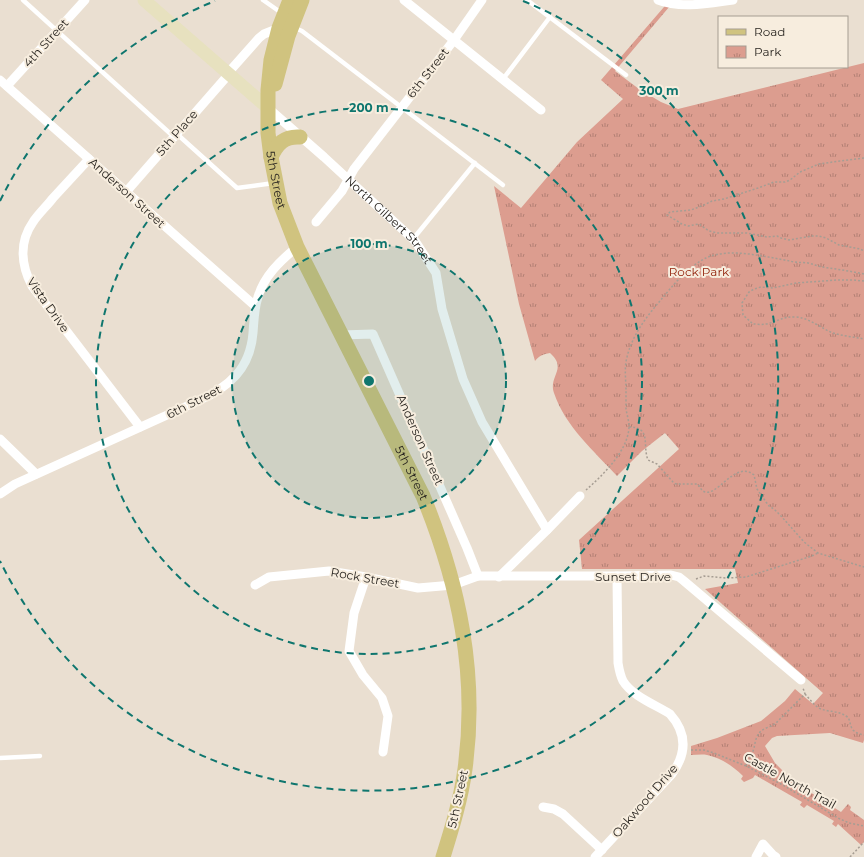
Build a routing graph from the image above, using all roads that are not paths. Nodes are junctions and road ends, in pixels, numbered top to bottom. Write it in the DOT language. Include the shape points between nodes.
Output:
graph roads {
  1 [pos="23,0"];
  2 [pos="85,0"];
  3 [pos="144,0"];
  4 [pos="263,0"];
  5 [pos="290,0"];
  6 [pos="302,0"];
  7 [pos="404,0"];
  8 [pos="482,0"];
  9 [pos="527,0"];
  10 [pos="658,0"];
  11 [pos="733,0"];
  12 [pos="550,17"];
  13 [pos="285,23"];
  14 [pos="58,31"];
  15 [pos="454,40"];
  16 [pos="228,74"];
  17 [pos="626,75"];
  18 [pos="503,79"];
  19 [pos="0,80"];
  20 [pos="8,86"];
  21 [pos="402,107"];
  22 [pos="268,108"];
  23 [pos="541,110"];
  24 [pos="175,135"];
  25 [pos="300,137"];
  26 [pos="271,158"];
  27 [pos="89,159"];
  28 [pos="475,163"];
  29 [pos="348,180"];
  30 [pos="276,182"];
  31 [pos="503,184"];
  32 [pos="126,192"];
  33 [pos="316,222"];
  34 [pos="413,239"];
  35 [pos="297,247"];
  36 [pos="255,306"];
  37 [pos="341,335"];
  38 [pos="140,427"];
  39 [pos="0,439"];
  40 [pos="36,474"];
  41 [pos="0,494"];
  42 [pos="580,496"];
  43 [pos="547,530"];
  44 [pos="366,576"];
  45 [pos="478,576"];
  46 [pos="618,576"];
  47 [pos="499,577"];
  48 [pos="255,585"];
  49 [pos="453,585"];
  50 [pos="801,680"];
  51 [pos="383,752"];
  52 [pos="40,756"];
  53 [pos="0,758"];
  54 [pos="543,807"];
  55 [pos="602,850"];
  56 [pos="443,857"];
  57 [pos="595,857"];
  58 [pos="756,857"];
  59 [pos="776,857"];
  1 -- 14 [label="lane"];
  2 -- 14 [label="street, 4th Street"];
  3 -- 16 [label="street, North Gilbert Street"];
  4 -- 13 [label="lane"];
  5 -- 13 [label="main road, 5th Street"];
  6 -- 13 [label="main road, 5th Street"];
  7 -- 15 [label="street"];
  8 -- 15 [label="street, 6th Street"];
  9 -- 12 [label="lane"];
  10 -- 11 [label="street" via="681,4"];
  12 -- 17 [label="lane"];
  12 -- 18 [label="lane"];
  13 -- 16 [label="street, 5th Place" via="259,38"];
  13 -- 21 [label="lane" via="302,31"];
  13 -- 22 [label="main road, 5th Street" via="278,77"];
  14 -- 20 [label="street, 4th Street"];
  14 -- 24 [label="lane"];
  15 -- 18 [label="street"];
  15 -- 21 [label="street, 6th Street"];
  16 -- 22 [label="street, North Gilbert Street"];
  16 -- 24 [label="street, 5th Place"];
  18 -- 23 [label="street"];
  19 -- 20 [label="street, Anderson Street"];
  20 -- 27 [label="street, Anderson Street"];
  21 -- 28 [label="lane"];
  21 -- 29 [label="street, 6th Street"];
  22 -- 25 [label="street, North Gilbert Street"];
  22 -- 26 [label="main road, 5th Street"];
  24 -- 30 [label="lane" via="238,188"];
  24 -- 32 [label="street, 5th Place"];
  25 -- 26 [label="main road" via="287,138 276,148"];
  25 -- 29 [label="street, North Gilbert Street"];
  26 -- 30 [label="main road, 5th Street"];
  27 -- 32 [label="street, Anderson Street"];
  27 -- 38 [label="street, Vista Drive" via="29,228 24,241 24,264 32,286"];
  28 -- 31 [label="lane"];
  28 -- 34 [label="lane"];
  29 -- 33 [label="street, 6th Street"];
  29 -- 34 [label="street, North Gilbert Street"];
  30 -- 35 [label="main road, 5th Street" via="280,203"];
  32 -- 36 [label="street, Anderson Street"];
  34 -- 43 [label="street, North Gilbert Street" via="436,273 442,309 463,379 482,422"];
  35 -- 36 [label="street, 6th Street" via="266,278"];
  35 -- 37 [label="main road, 5th Street"];
  36 -- 38 [label="street, 6th Street" via="251,346 236,376 208,397"];
  37 -- 45 [label="street, Anderson Street" via="373,334"];
  37 -- 49 [label="main road, 5th Street" via="423,496"];
  38 -- 40 [label="street, 6th Street"];
  39 -- 40 [label="street"];
  40 -- 41 [label="street, 6th Street"];
  42 -- 43 [label="street"];
  43 -- 47 [label="street"];
  44 -- 48 [label="street, Rock Street" via="329,571 269,577"];
  44 -- 49 [label="street, Rock Street" via="418,588"];
  44 -- 51 [label="street" via="354,613 349,651 363,675 382,698 388,716"];
  45 -- 47 [label="street, Sunset Drive"];
  45 -- 49 [label="street, Sunset Drive"];
  46 -- 47 [label="street, Sunset Drive"];
  46 -- 50 [label="street, Sunset Drive" via="679,577"];
  46 -- 55 [label="street, Oakwood Drive" via="618,663 623,681 633,692 670,714 682,733 683,749 678,767"];
  49 -- 56 [label="main road, 5th Street" via="468,672 468,728 461,792"];
  52 -- 53 [label="lane"];
  54 -- 55 [label="street" via="563,814"];
  55 -- 57 [label="street, Oakwood Drive"];
  58 -- 59 [label="street" via="762,844"];
}
